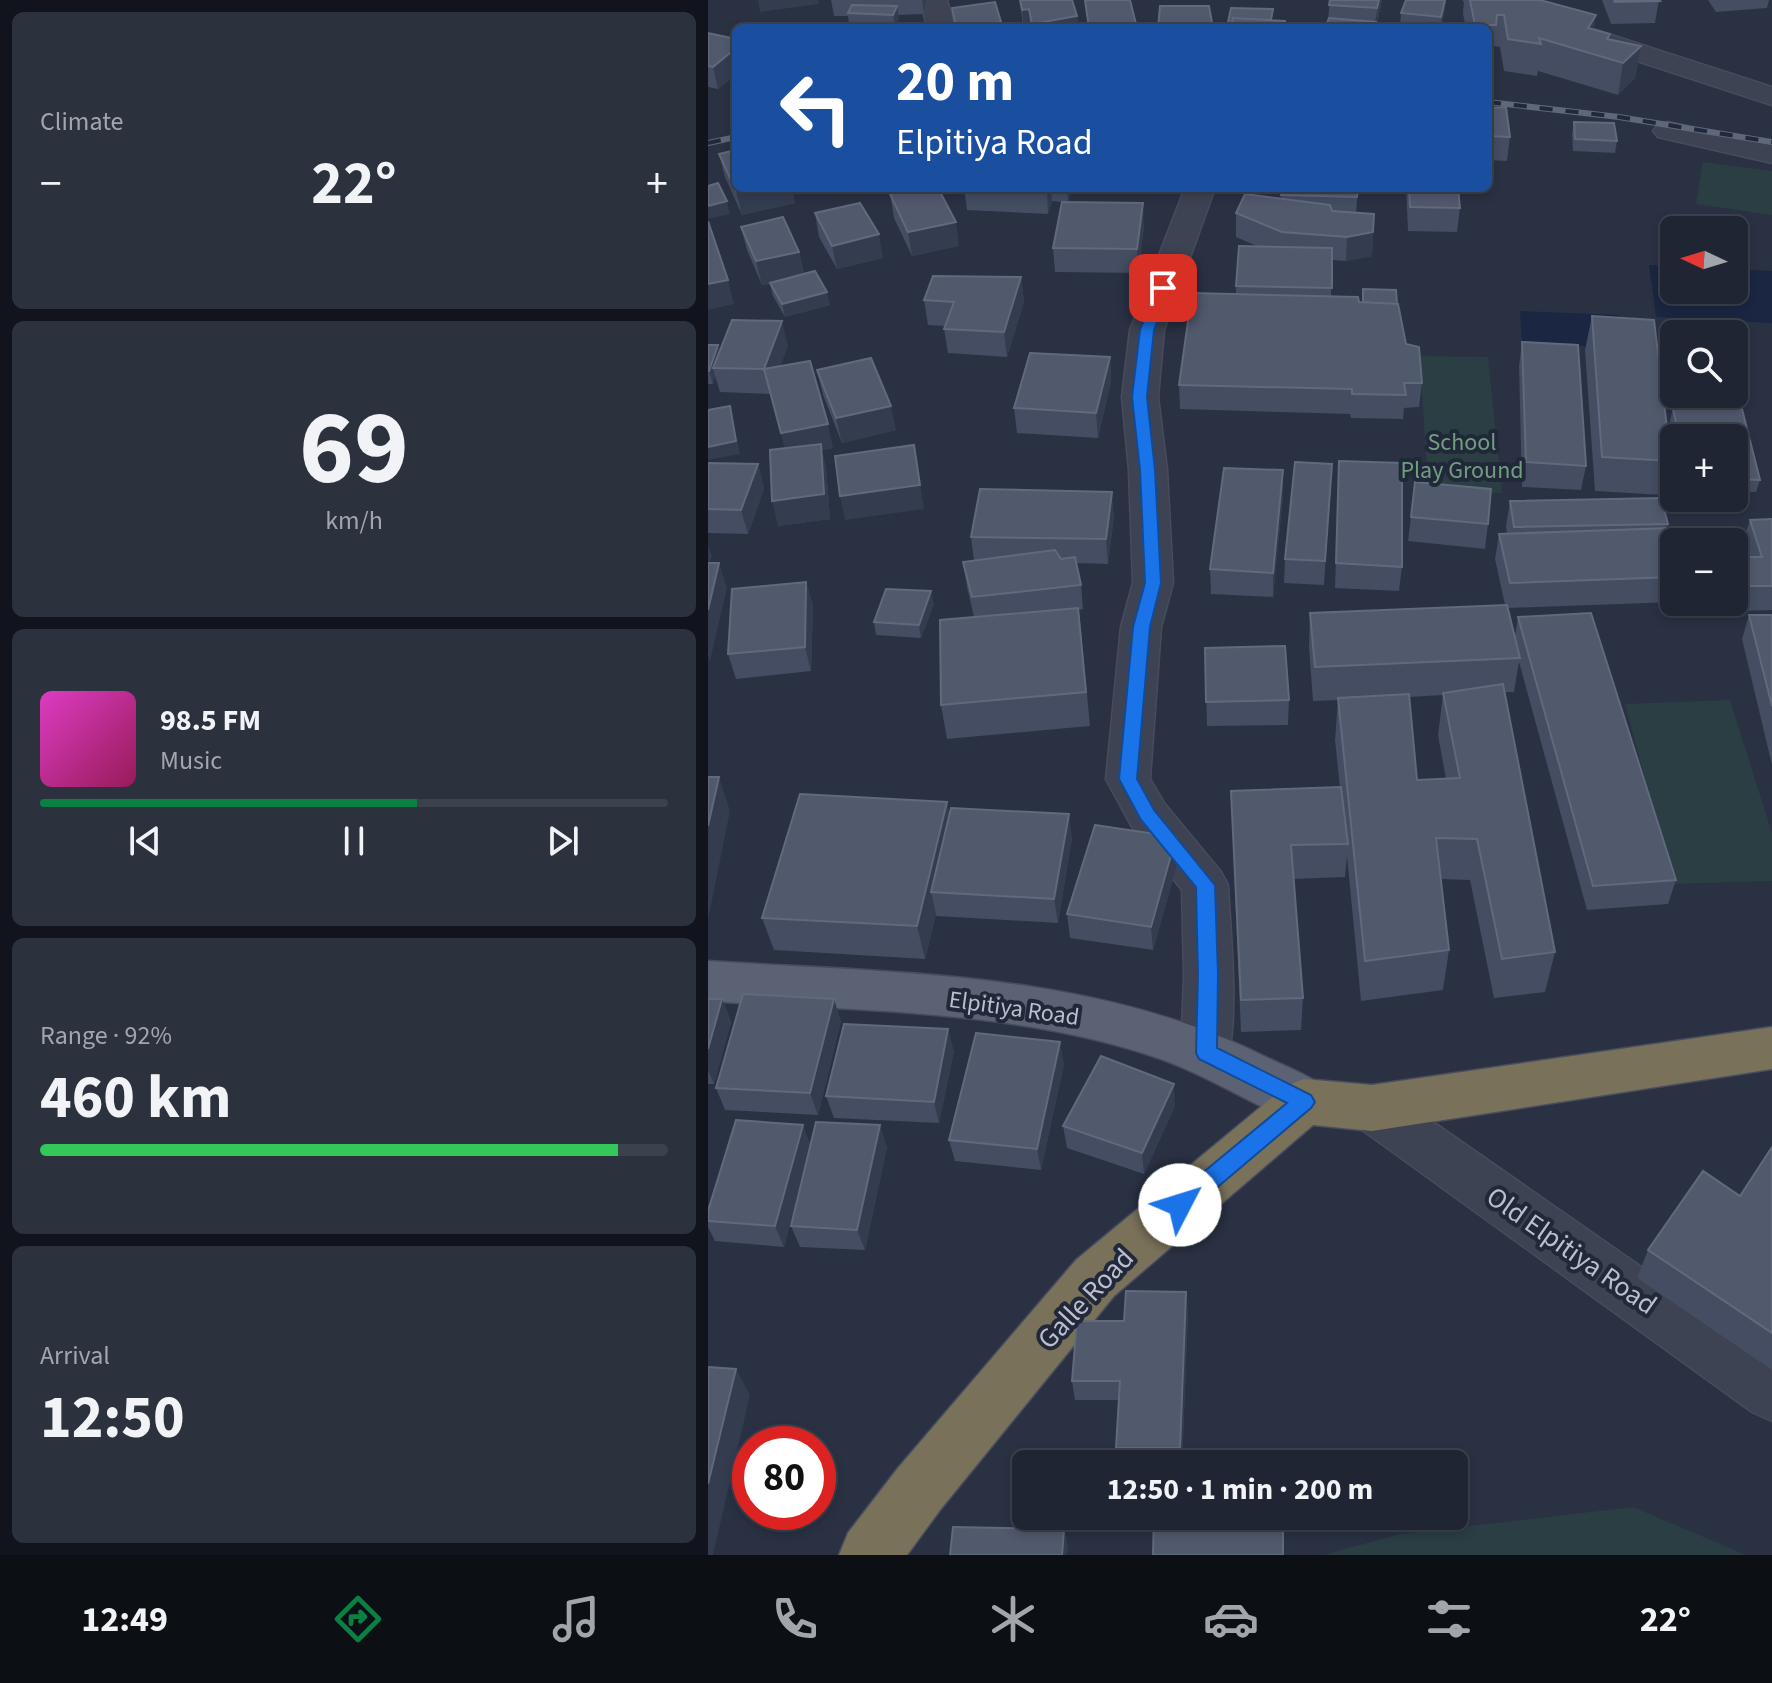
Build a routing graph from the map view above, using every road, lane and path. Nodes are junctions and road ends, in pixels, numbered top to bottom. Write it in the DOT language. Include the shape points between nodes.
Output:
graph roads {
  1 [pos="934,0"];
  2 [pos="1477,0"];
  3 [pos="1568,0"];
  4 [pos="940,24"];
  5 [pos="1583,34"];
  6 [pos="1772,96"];
  7 [pos="1668,131"];
  8 [pos="1772,154"];
  9 [pos="1199,192"];
  10 [pos="708,981"];
  11 [pos="1772,1048"];
  12 [pos="1206,1053"];
  13 [pos="1304,1102"];
  14 [pos="1372,1108"];
  15 [pos="1772,1392"];
  16 [pos="870,1555"];
  1 -- 4 [label="street"];
  2 -- 5 [label="street"];
  3 -- 5 [label="street"];
  5 -- 6 [label="street"];
  7 -- 8 [label="street"];
  9 -- 12 [label="street" via="1147,330 1140,397 1153,583 1141,627 1128,779 1148,815 1205,885"];
  10 -- 12 [label="main road, Elpitiya Road" via="986,1000 1099,1021"];
  11 -- 14 [label="highway"];
  12 -- 13 [label="main road, Elpitiya Road"];
  13 -- 14 [label="highway"];
  13 -- 16 [label="highway, Galle Road" via="1095,1278"];
  14 -- 15 [label="street, Old Elpitiya Road"];
}
